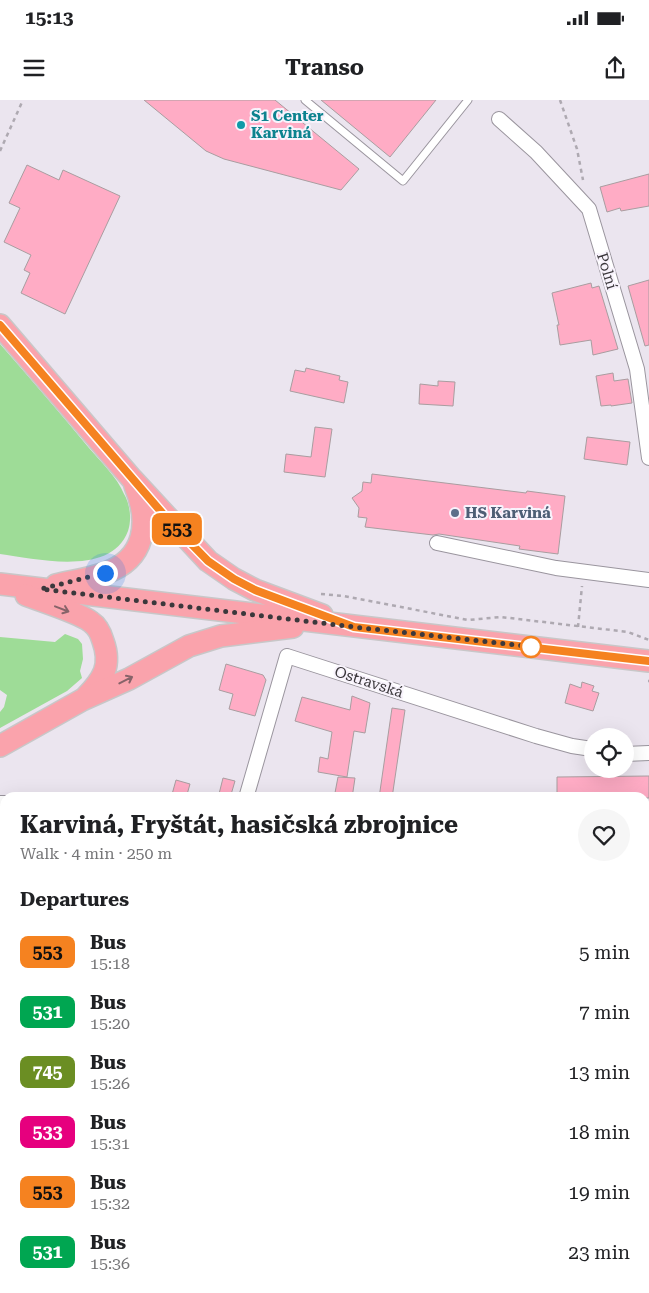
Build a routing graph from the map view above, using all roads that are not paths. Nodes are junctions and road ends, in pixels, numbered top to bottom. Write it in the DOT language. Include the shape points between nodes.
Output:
graph roads {
  1 [pos="306,100"];
  2 [pos="468,100"];
  3 [pos="499,119"];
  4 [pos="3,329"];
  5 [pos="646,413"];
  6 [pos="649,458"];
  7 [pos="132,479"];
  8 [pos="437,543"];
  9 [pos="649,580"];
  10 [pos="0,584"];
  11 [pos="41,589"];
  12 [pos="323,623"];
  13 [pos="354,627"];
  14 [pos="649,675"];
  15 [pos="82,700"];
  16 [pos="0,746"];
  17 [pos="584,748"];
  18 [pos="649,753"];
  19 [pos="634,754"];
  20 [pos="248,792"];
  1 -- 2 [label="lane" via="402,181"];
  3 -- 5 [label="street, Polní" via="536,152 588,209 637,369"];
  4 -- 7 [label="main road"];
  5 -- 6 [label="street, Polní"];
  7 -- 11 [label="main road" via="142,504 144,528 141,540 128,560 105,573"];
  7 -- 13 [label="main road" via="216,567 255,590"];
  8 -- 9 [label="street" via="556,568"];
  10 -- 11 [label="main road"];
  10 -- 15 [label="main road, one-way" via="87,619 98,630 106,650 105,671 98,684"];
  11 -- 12 [label="main road"];
  12 -- 13 [label="main road"];
  15 -- 12 [label="main road, one-way" via="197,643 221,636"];
  13 -- 14 [label="main road"];
  15 -- 16 [label="main road"];
  17 -- 20 [label="street, Ostravská" via="287,656"];
  18 -- 19 [label="street"];
}
